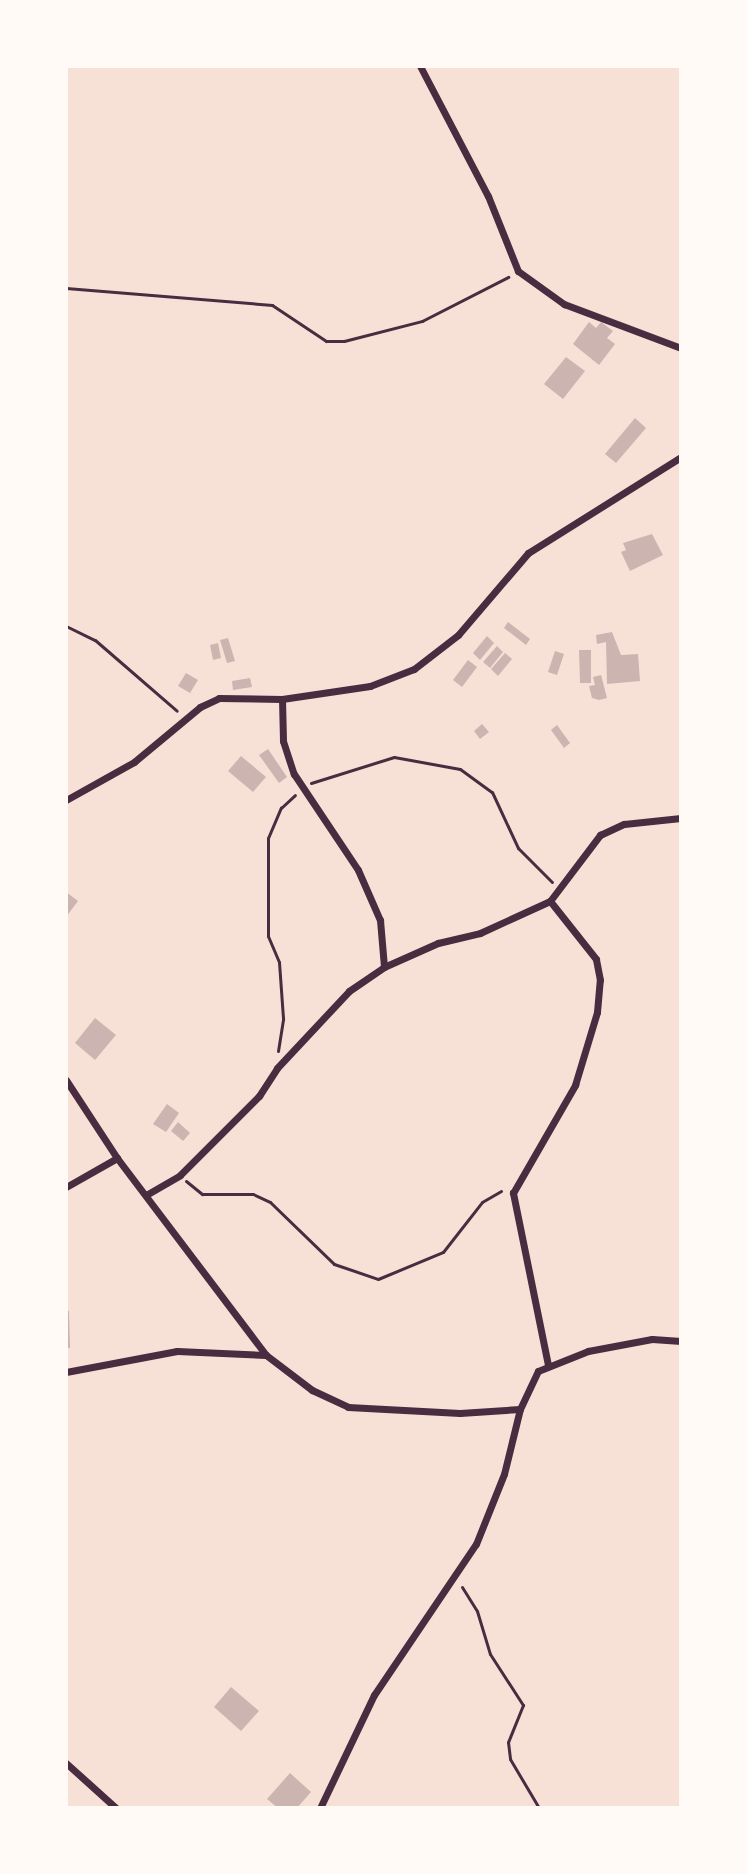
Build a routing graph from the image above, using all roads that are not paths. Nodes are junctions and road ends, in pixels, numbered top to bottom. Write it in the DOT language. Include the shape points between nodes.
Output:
graph roads {
  1 [pos="420,66"];
  2 [pos="681,348"];
  3 [pos="681,457"];
  4 [pos="282,699"];
  5 [pos="66,800"];
  6 [pos="681,818"];
  7 [pos="550,901"];
  8 [pos="384,967"];
  9 [pos="66,1080"];
  10 [pos="117,1158"];
  11 [pos="66,1187"];
  12 [pos="146,1195"];
  13 [pos="681,1341"];
  14 [pos="266,1355"];
  15 [pos="548,1365"];
  16 [pos="66,1372"];
  17 [pos="520,1409"];
  18 [pos="66,1763"];
  19 [pos="116,1808"];
  20 [pos="320,1808"];
  1 -- 2 [label="street" via="488,196 518,271 564,304"];
  3 -- 4 [label="street" via="537,546 458,635 414,669 370,686"];
  4 -- 5 [label="street" via="219,698 185,718 134,762"];
  4 -- 8 [label="street" via="283,741 302,788 358,870 380,920"];
  6 -- 7 [label="street" via="624,824 600,835"];
  7 -- 8 [label="street"];
  7 -- 15 [label="street" via="596,959 597,1012 575,1085 513,1193"];
  8 -- 12 [label="street" via="349,991 277,1068 259,1096 180,1175"];
  9 -- 10 [label="street"];
  10 -- 11 [label="street"];
  10 -- 12 [label="street"];
  12 -- 14 [label="street"];
  13 -- 15 [label="street" via="626,1344"];
  14 -- 16 [label="street" via="177,1351"];
  14 -- 17 [label="street" via="312,1390 348,1407 460,1413"];
  15 -- 17 [label="street" via="531,1382"];
  17 -- 20 [label="street" via="492,1505 454,1576 380,1684"];
  18 -- 19 [label="street"];
}
